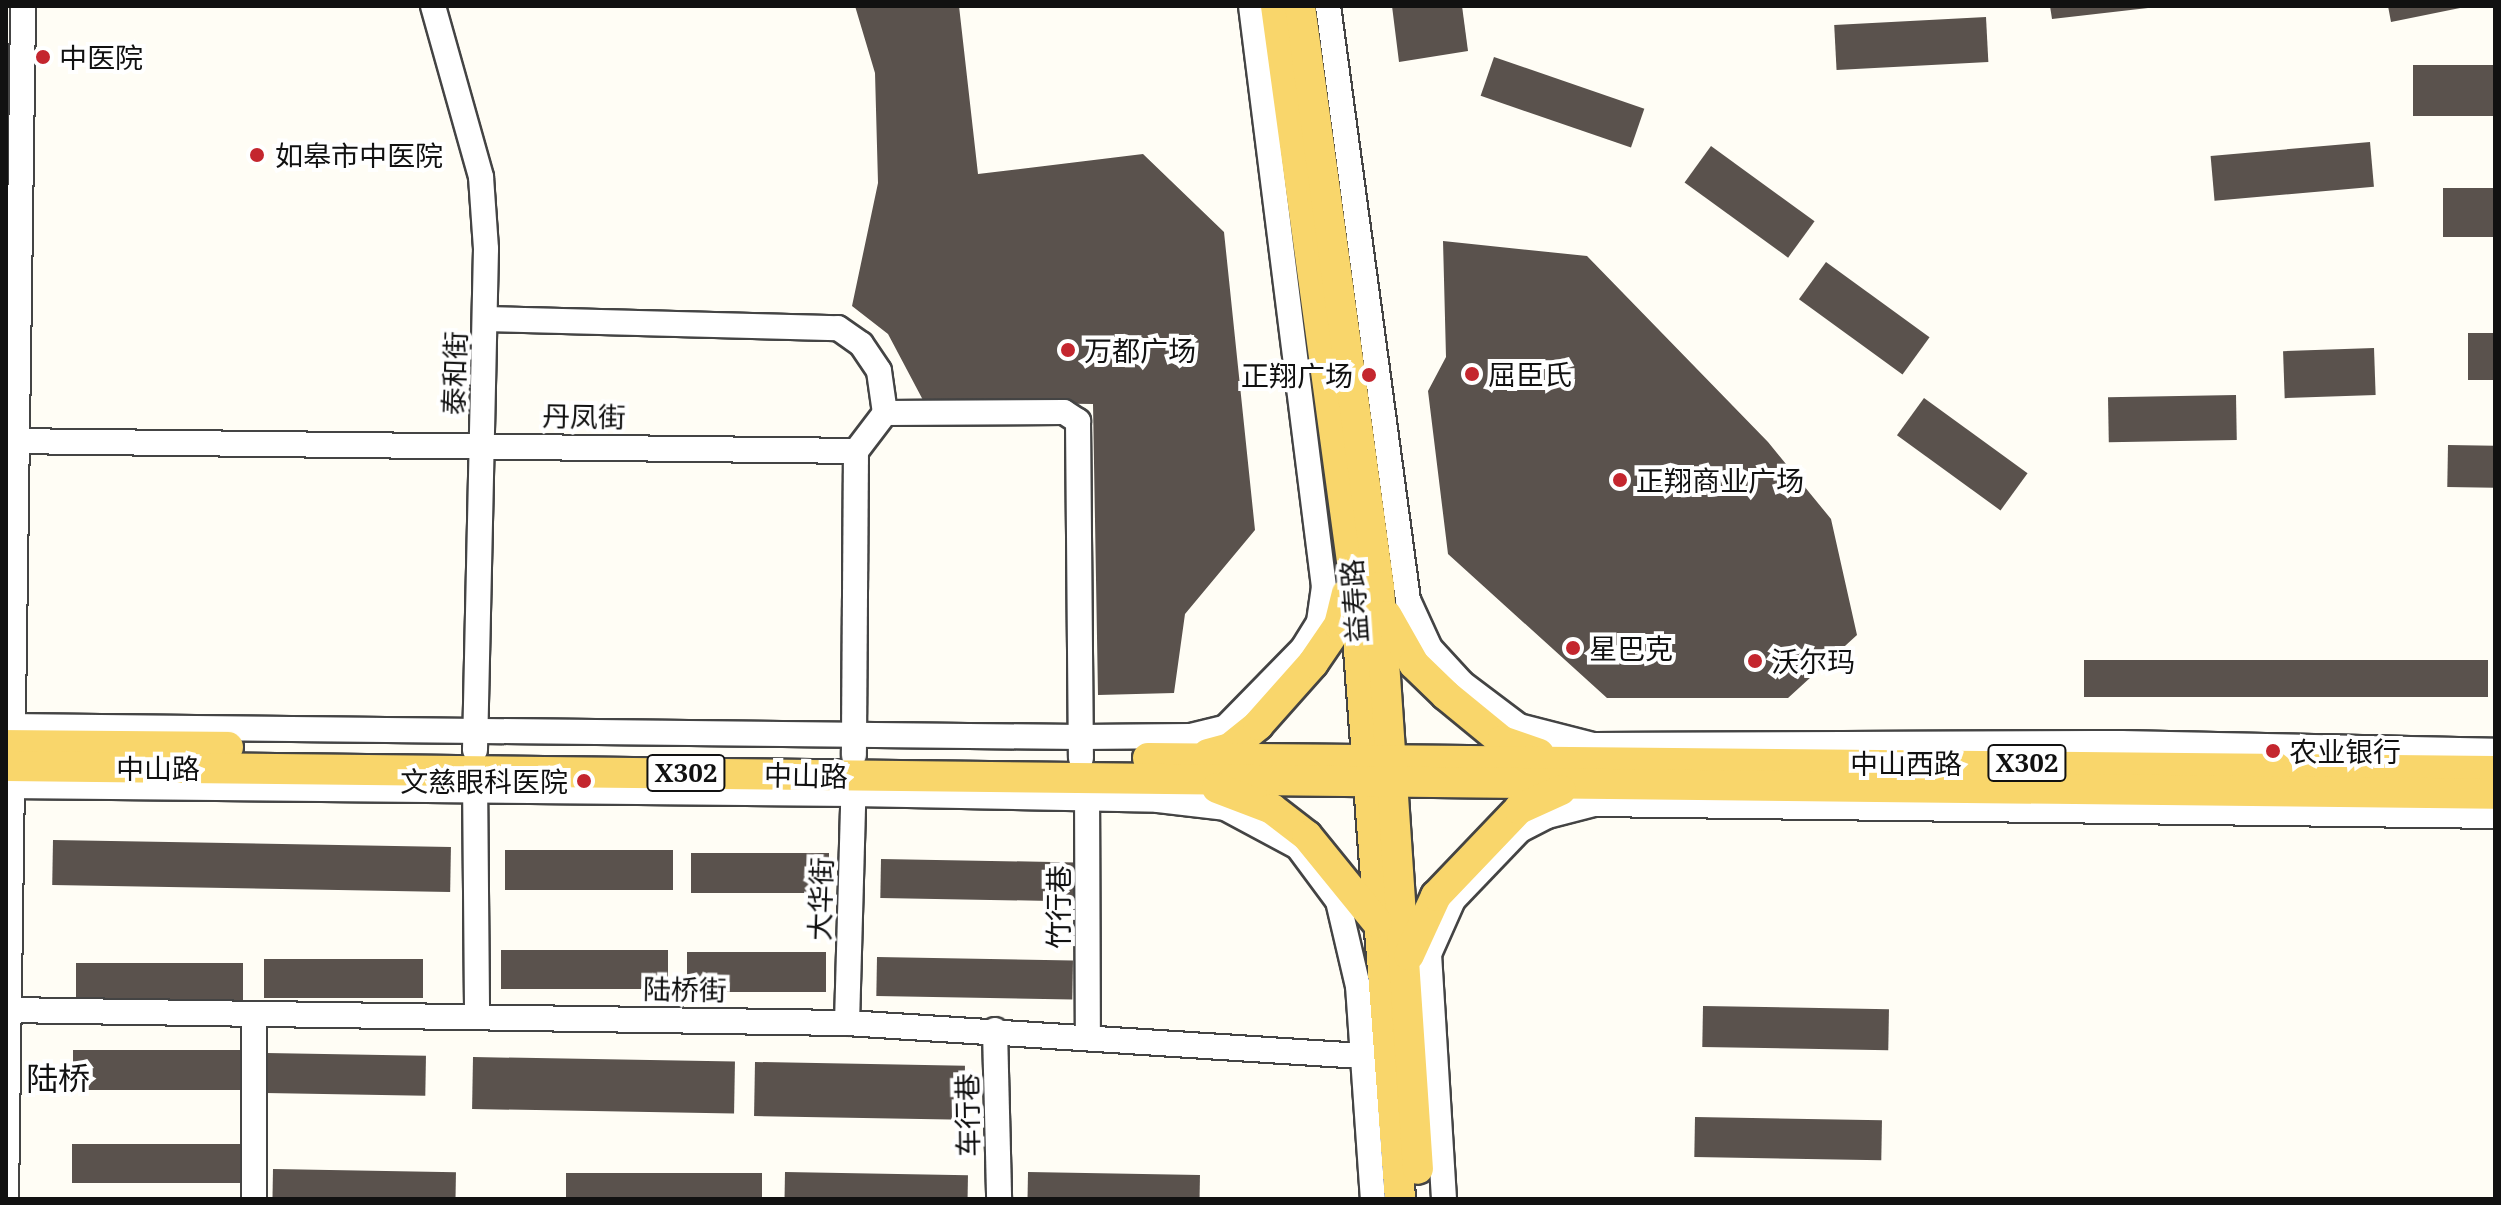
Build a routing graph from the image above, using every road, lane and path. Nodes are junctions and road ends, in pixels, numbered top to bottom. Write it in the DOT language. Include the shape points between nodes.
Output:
graph roads {
  1 [pos="23,6"];
  2 [pos="433,6"];
  3 [pos="1251,6"];
  4 [pos="1276,6"];
  5 [pos="1300,6"];
  6 [pos="1328,6"];
  7 [pos="486,319"];
  8 [pos="885,413"];
  9 [pos="10,441"];
  10 [pos="481,443"];
  11 [pos="856,451"];
  12 [pos="1353,569"];
  13 [pos="1379,587"];
  14 [pos="2495,751"];
  15 [pos="8,756"];
  16 [pos="475,760"];
  17 [pos="854,765"];
  18 [pos="1084,768"];
  19 [pos="1189,768"];
  20 [pos="1378,771"];
  21 [pos="2495,771"];
  22 [pos="1565,774"];
  23 [pos="2495,794"];
  24 [pos="2495,816"];
  25 [pos="1377,922"];
  26 [pos="1405,965"];
  27 [pos="8,1010"];
  28 [pos="254,1014"];
  29 [pos="477,1014"];
  30 [pos="847,1023"];
  31 [pos="995,1030"];
  32 [pos="1088,1036"];
  33 [pos="1362,1056"];
  34 [pos="6,1199"];
  35 [pos="254,1199"];
  36 [pos="999,1199"];
  37 [pos="1373,1199"];
  38 [pos="1400,1199"];
  39 [pos="1420,1199"];
  40 [pos="1444,1199"];
  1 -- 9 [label="street"];
  2 -- 7 [label="street, 泰和街" via="481,177"];
  3 -- 18 [label="street" via="1318,523 1324,587 1319,622 1253,704 1226,727"];
  4 -- 12 [label="main road, 益寿路"];
  5 -- 13 [label="main road, 益寿路"];
  6 -- 14 [label="street" via="1408,600 1430,648 1462,683 1519,726 1593,745 2121,743"];
  7 -- 8 [label="street" via="838,328 861,344 879,371"];
  7 -- 10 [label="street, 泰和街"];
  8 -- 11 [label="street"];
  8 -- 18 [label="street, 竹行巷" via="1064,412 1078,421"];
  9 -- 10 [label="street, 丹凤街"];
  9 -- 15 [label="street"];
  10 -- 11 [label="street, 丹凤街"];
  10 -- 16 [label="street, 泰和街"];
  11 -- 17 [label="street"];
  12 -- 19 [label="main road" via="1339,625 1313,663 1230,748"];
  12 -- 20 [label="main road, 益寿路"];
  13 -- 20 [label="main road, 益寿路"];
  13 -- 22 [label="main road" via="1392,632 1446,695 1502,741"];
  15 -- 16 [label="main road, 中山路 / X302"];
  15 -- 16 [label="street"];
  15 -- 27 [label="street"];
  16 -- 17 [label="main road, 中山路 / X302"];
  16 -- 29 [label="street, 泰和街"];
  17 -- 18 [label="main road, 中山路 / X302"];
  17 -- 18 [label="street"];
  17 -- 30 [label="street, 大华街"];
  18 -- 19 [label="main road, 中山路 / X302"];
  18 -- 32 [label="street, 竹行巷"];
  18 -- 33 [label="street" via="1225,808 1298,847 1338,901 1349,931"];
  19 -- 20 [label="main road, 中山路 / X302"];
  19 -- 25 [label="main road" via="1272,809 1307,836"];
  20 -- 22 [label="main road, 中山西路 / X302"];
  20 -- 25 [label="main road, 益寿路"];
  20 -- 26 [label="main road, 益寿路"];
  21 -- 22 [label="main road, 中山西路 / X302"];
  22 -- 23 [label="main road, 中山西路 / X302"];
  22 -- 26 [label="main road" via="1519,809 1445,886"];
  24 -- 40 [label="street" via="1594,804 1547,816 1520,830 1453,900 1429,954"];
  25 -- 38 [label="main road, 益寿路"];
  26 -- 39 [label="main road, 益寿路"];
  27 -- 28 [label="street, 陆桥街"];
  27 -- 34 [label="street"];
  28 -- 29 [label="street, 陆桥街"];
  28 -- 35 [label="street"];
  29 -- 30 [label="street, 陆桥街"];
  30 -- 31 [label="street, 陆桥街"];
  31 -- 32 [label="street, 陆桥街"];
  31 -- 36 [label="street, 车行巷"];
  32 -- 33 [label="street, 陆桥街"];
  33 -- 37 [label="street"];
}
